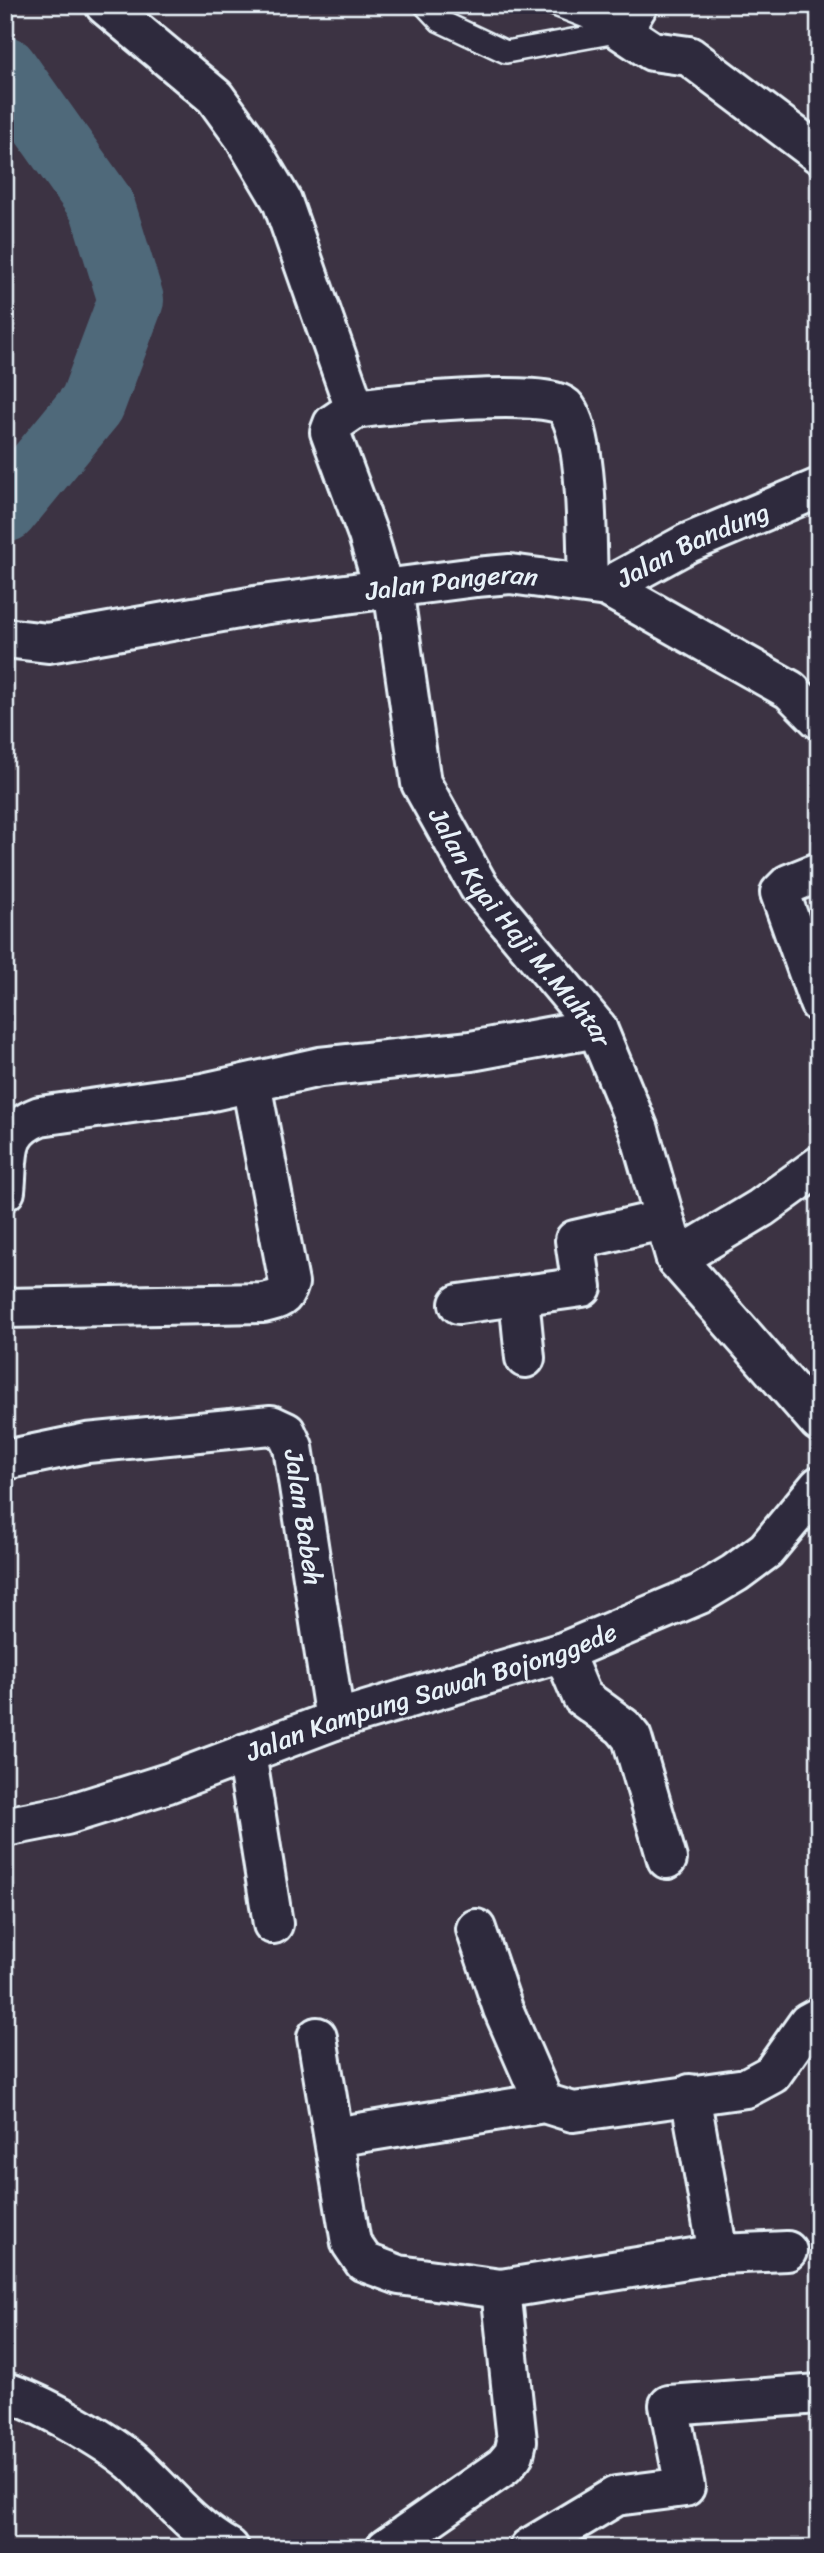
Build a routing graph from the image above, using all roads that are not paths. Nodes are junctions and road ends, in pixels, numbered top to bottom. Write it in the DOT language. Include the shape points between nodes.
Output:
graph roads {
  1 [pos="105,5"];
  2 [pos="425,5"];
  3 [pos="555,5"];
  4 [pos="630,18"];
  5 [pos="819,154"];
  6 [pos="355,409"];
  7 [pos="819,488"];
  8 [pos="597,585"];
  9 [pos="388,589"];
  10 [pos="5,638"];
  11 [pos="819,719"];
  12 [pos="819,872"];
  13 [pos="819,1003"];
  14 [pos="597,1028"];
  15 [pos="251,1083"];
  16 [pos="819,1166"];
  17 [pos="5,1191"];
  18 [pos="662,1220"];
  19 [pos="676,1259"];
  20 [pos="519,1297"];
  21 [pos="459,1304"];
  22 [pos="5,1308"];
  23 [pos="525,1358"];
  24 [pos="819,1422"];
  25 [pos="5,1460"];
  26 [pos="819,1486"];
  27 [pos="562,1651"];
  28 [pos="335,1720"];
  29 [pos="246,1753"];
  30 [pos="5,1827"];
  31 [pos="667,1859"];
  32 [pos="273,1924"];
  33 [pos="476,1929"];
  34 [pos="819,2017"];
  35 [pos="317,2037"];
  36 [pos="690,2094"];
  37 [pos="544,2103"];
  38 [pos="334,2137"];
  39 [pos="787,2251"];
  40 [pos="718,2255"];
  41 [pos="501,2289"];
  42 [pos="5,2392"];
  43 [pos="819,2394"];
  44 [pos="229,2548"];
  45 [pos="386,2548"];
  46 [pos="529,2548"];
  1 -- 6 [label="street" via="215,97 244,137 282,201"];
  2 -- 4 [label="lane" via="440,21 506,52"];
  3 -- 4 [label="lane"];
  4 -- 5 [label="street" via="652,51 689,56"];
  6 -- 8 [label="street" via="463,399 553,400 565,405 582,462"];
  6 -- 9 [label="street, Jalan Kyai Haji M.Muhtar" via="333,424 330,432"];
  7 -- 8 [label="street, Jalan Bandung"];
  8 -- 9 [label="street, Jalan Pangeran" via="510,574"];
  8 -- 11 [label="street, Jalan Pangeran" via="790,690"];
  9 -- 10 [label="street, Jalan Pangeran" via="261,605 48,643"];
  9 -- 14 [label="street, Jalan Kyai Haji M.Muhtar" via="421,783 479,887"];
  12 -- 13 [label="street" via="789,884 780,893"];
  14 -- 15 [label="street" via="471,1051 320,1067"];
  14 -- 18 [label="street, Jalan Kyai Haji M.Muhtar" via="633,1113"];
  15 -- 17 [label="street" via="40,1116 23,1123 12,1135"];
  15 -- 22 [label="street" via="289,1283 286,1294 263,1303"];
  16 -- 19 [label="street" via="761,1208"];
  18 -- 19 [label="street, Jalan Kyai Haji M.Muhtar"];
  18 -- 20 [label="street" via="575,1240 582,1287"];
  19 -- 24 [label="street, Jalan Kyai Haji M.Muhtar"];
  20 -- 21 [label="street"];
  20 -- 23 [label="street"];
  25 -- 28 [label="street, Jalan Babeh" via="100,1441 271,1425 285,1432 293,1447"];
  26 -- 27 [label="street, Jalan Kampung Sawah Bojonggede" via="766,1550 735,1573 700,1594"];
  27 -- 28 [label="street, Jalan Kampung Sawah Bojonggede"];
  27 -- 31 [label="street" via="582,1697 632,1738"];
  28 -- 29 [label="street, Jalan Kampung Sawah Bojonggede"];
  29 -- 30 [label="street, Jalan Kampung Sawah Bojonggede" via="66,1815"];
  29 -- 32 [label="street"];
  33 -- 37 [label="street" via="503,2009"];
  34 -- 36 [label="street" via="808,2023 772,2074 746,2088"];
  35 -- 38 [label="street"];
  36 -- 37 [label="street" via="573,2112"];
  36 -- 40 [label="street"];
  37 -- 38 [label="street"];
  38 -- 41 [label="street" via="351,2243 364,2262 399,2275"];
  39 -- 40 [label="street"];
  40 -- 41 [label="street"];
  41 -- 45 [label="street" via="517,2441 514,2454 504,2466"];
  42 -- 44 [label="street" via="30,2399 130,2460 211,2538"];
  43 -- 46 [label="street" via="669,2405 685,2487 616,2496"];
}
